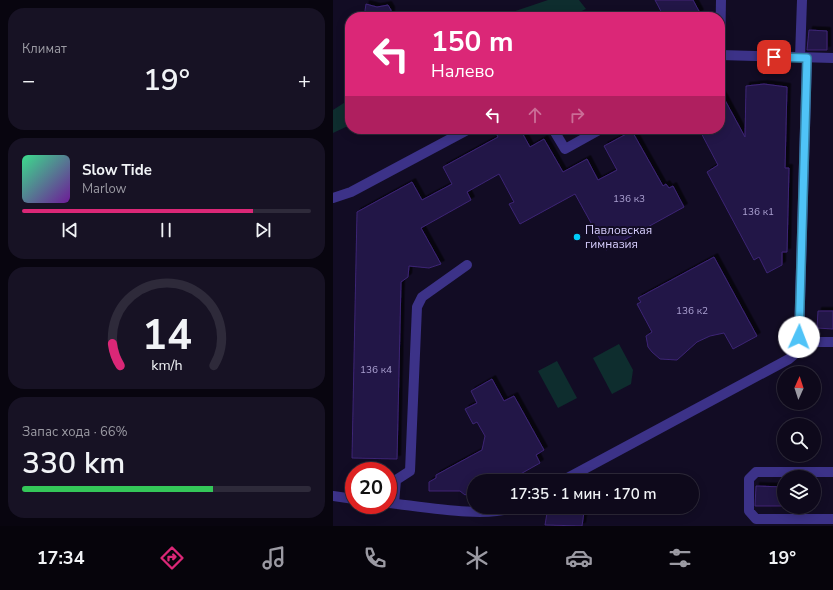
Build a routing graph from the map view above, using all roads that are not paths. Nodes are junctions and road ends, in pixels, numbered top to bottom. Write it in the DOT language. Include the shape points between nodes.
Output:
graph roads {
  1 [pos="721,0"];
  2 [pos="802,0"];
  3 [pos="721,12"];
  4 [pos="725,55"];
  5 [pos="804,58"];
  6 [pos="833,58"];
  7 [pos="460,134"];
  8 [pos="556,134"];
  9 [pos="592,134"];
  10 [pos="333,198"];
  11 [pos="467,265"];
  12 [pos="833,342"];
  13 [pos="806,344"];
  14 [pos="833,472"];
  15 [pos="575,474"];
  16 [pos="397,479"];
  17 [pos="333,496"];
  18 [pos="345,498"];
  19 [pos="397,504"];
  20 [pos="467,511"];
  21 [pos="833,519"];
  1 -- 3 [label="lane"];
  2 -- 5 [label="lane"];
  4 -- 5 [label="lane"];
  5 -- 6 [label="lane"];
  5 -- 13 [label="lane" via="799,337"];
  7 -- 10 [label="lane" via="351,192"];
  8 -- 9 [label="lane" via="565,149"];
  11 -- 16 [label="lane" via="422,297 417,307 410,471"];
  12 -- 13 [label="lane" via="817,341"];
  13 -- 15 [label="lane" via="789,359"];
  14 -- 21 [label="lane" via="756,472 749,479 749,511 756,519"];
  17 -- 18 [label="lane"];
  19 -- 20 [label="lane"];
}
